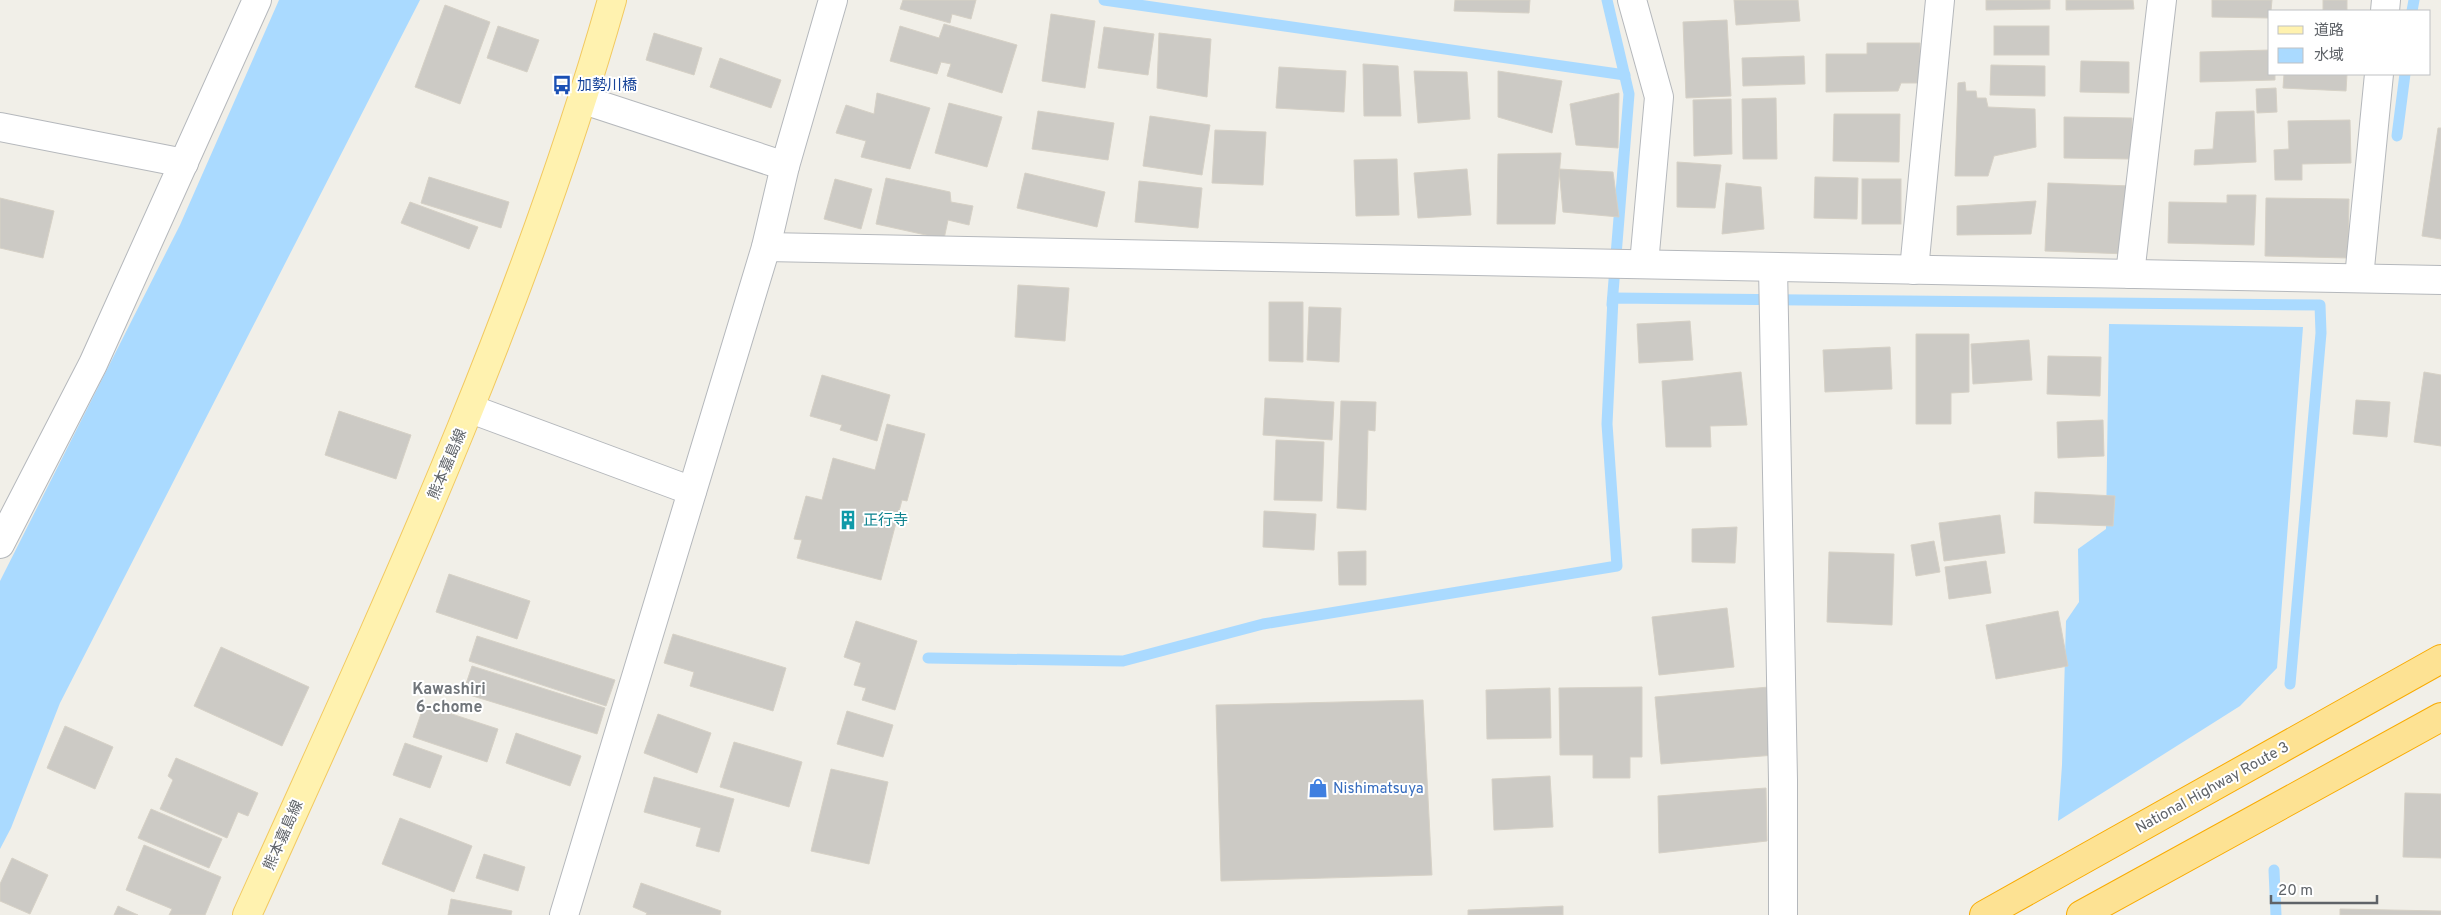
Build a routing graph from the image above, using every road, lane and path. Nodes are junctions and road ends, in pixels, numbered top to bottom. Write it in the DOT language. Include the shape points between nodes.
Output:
graph roads {
  1 [pos="257,0"];
  2 [pos="612,0"];
  3 [pos="833,0"];
  4 [pos="1632,0"];
  5 [pos="1940,0"];
  6 [pos="2162,0"];
  7 [pos="2379,75"];
  8 [pos="584,100"];
  9 [pos="0,127"];
  10 [pos="184,163"];
  11 [pos="785,166"];
  12 [pos="766,247"];
  13 [pos="1644,264"];
  14 [pos="1773,267"];
  15 [pos="1914,270"];
  16 [pos="2130,274"];
  17 [pos="2359,278"];
  18 [pos="2441,280"];
  19 [pos="471,409"];
  20 [pos="692,491"];
  21 [pos="0,544"];
  22 [pos="2441,659"];
  23 [pos="2441,717"];
  24 [pos="247,915"];
  25 [pos="564,915"];
  26 [pos="1783,915"];
  27 [pos="1984,915"];
  28 [pos="2080,915"];
  1 -- 10 [label="street"];
  2 -- 8 [label="main road, 熊本嘉島線"];
  3 -- 11 [label="street"];
  4 -- 13 [label="street" via="1660,97"];
  5 -- 15 [label="street"];
  6 -- 16 [label="street"];
  7 -- 17 [label="street"];
  8 -- 11 [label="street"];
  8 -- 19 [label="main road, 熊本嘉島線"];
  9 -- 10 [label="street"];
  10 -- 21 [label="street" via="93,364"];
  11 -- 12 [label="street"];
  12 -- 13 [label="street"];
  12 -- 20 [label="street"];
  13 -- 14 [label="street"];
  14 -- 15 [label="street"];
  14 -- 26 [label="street"];
  15 -- 16 [label="street"];
  16 -- 17 [label="street"];
  17 -- 18 [label="street"];
  19 -- 20 [label="street"];
  19 -- 24 [label="main road, 熊本嘉島線"];
  20 -- 25 [label="street"];
  22 -- 27 [label="highway, National Highway Route 3"];
  23 -- 28 [label="highway"];
}
